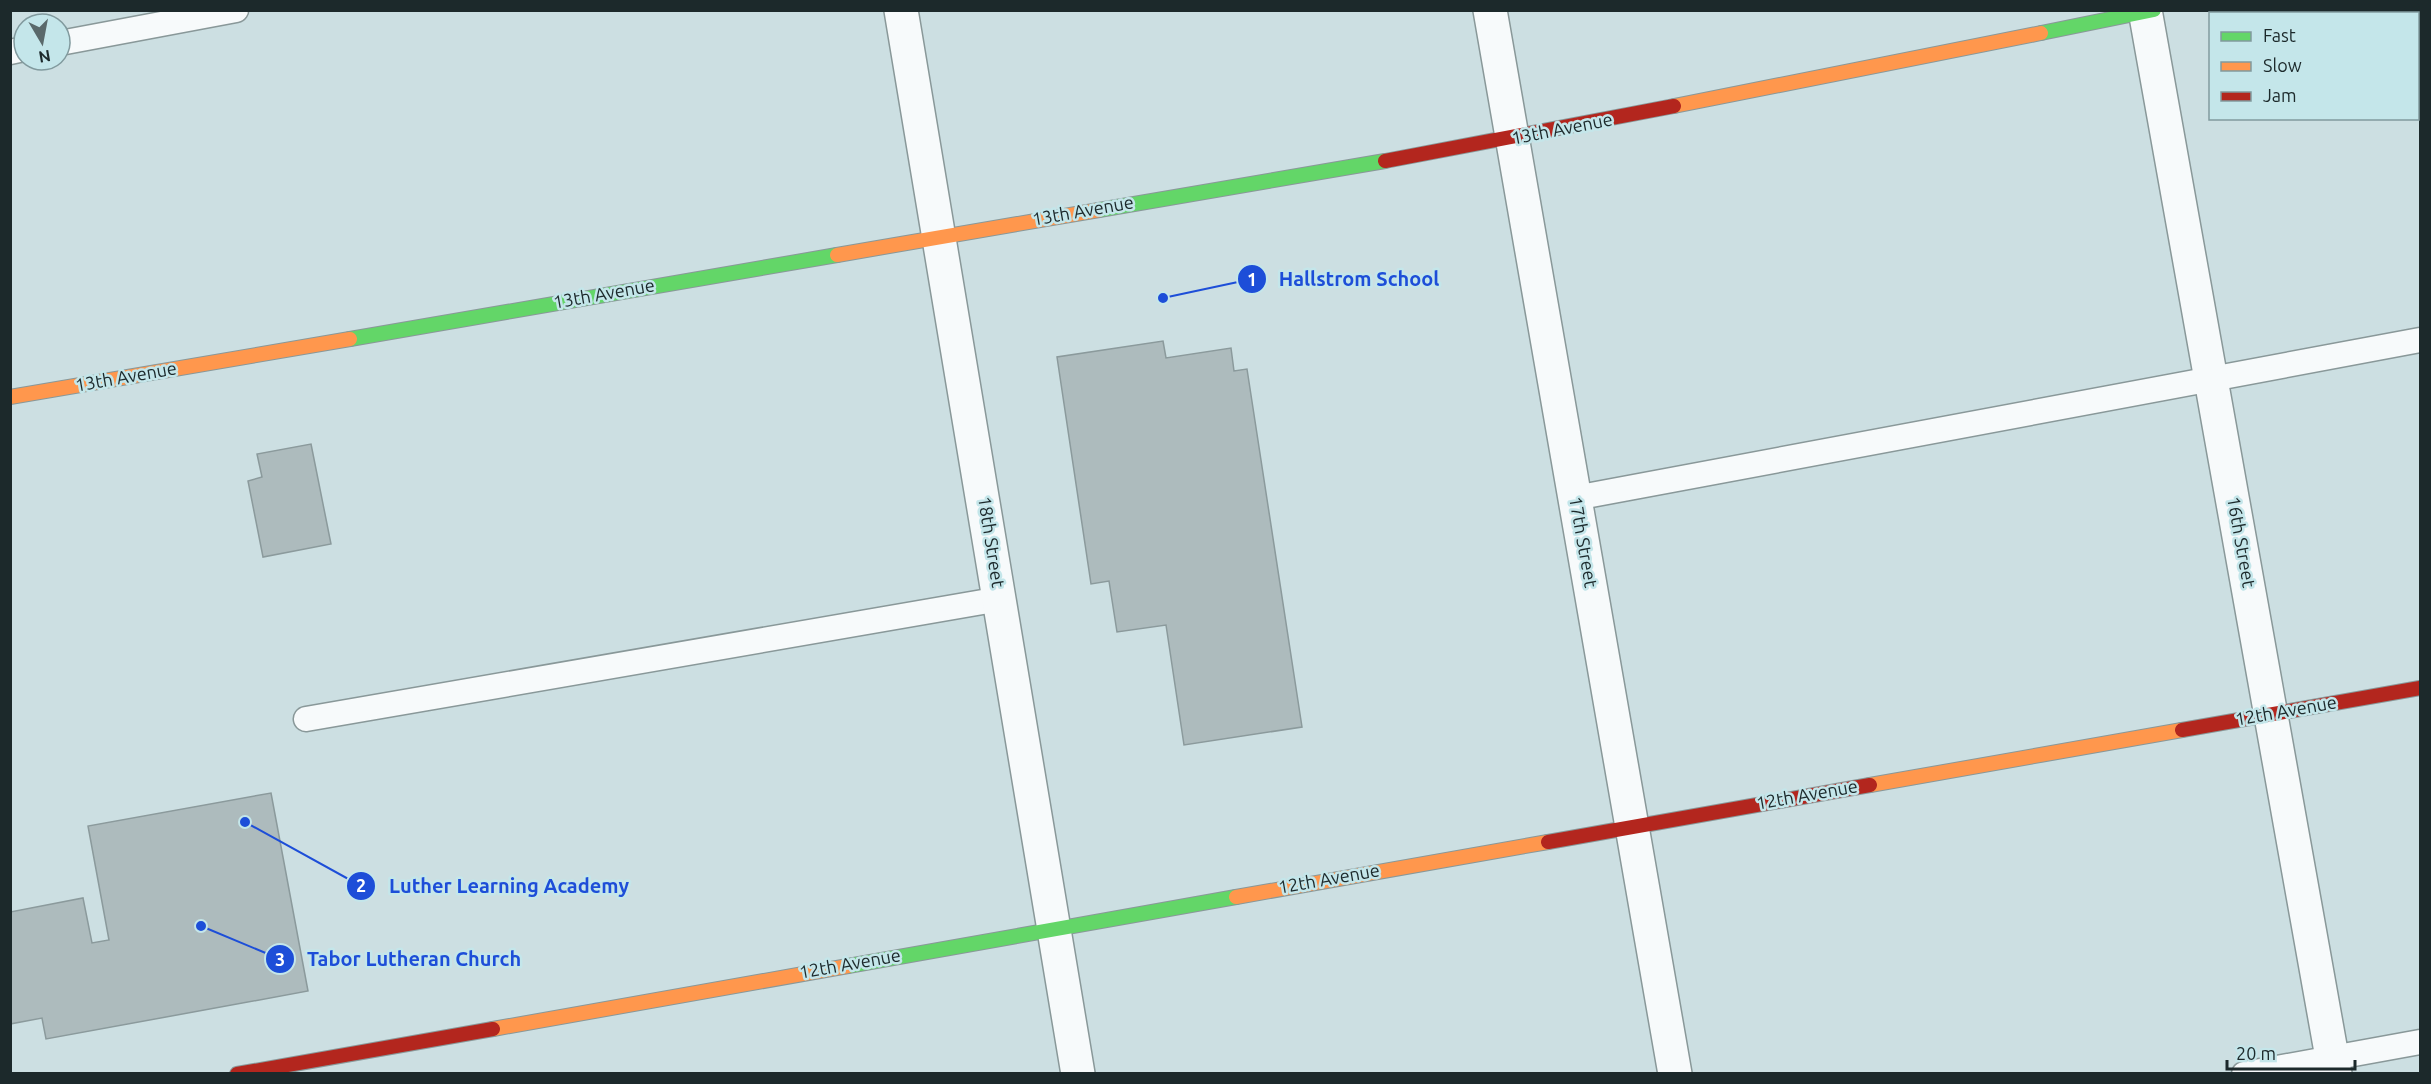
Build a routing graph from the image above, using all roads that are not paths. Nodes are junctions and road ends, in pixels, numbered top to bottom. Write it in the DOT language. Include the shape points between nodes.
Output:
graph roads {
  1 [pos="236,10"];
  2 [pos="901,10"];
  3 [pos="1490,10"];
  4 [pos="2148,11"];
  5 [pos="72,41"];
  6 [pos="1512,139"];
  7 [pos="941,235"];
  8 [pos="2421,340"];
  9 [pos="2211,378"];
  10 [pos="10,398"];
  11 [pos="1575,498"];
  12 [pos="1000,598"];
  13 [pos="2421,688"];
  14 [pos="2272,713"];
  15 [pos="306,719"];
  16 [pos="1633,826"];
  17 [pos="1053,928"];
  18 [pos="2421,1042"];
  19 [pos="2334,1065"];
  20 [pos="237,1074"];
  21 [pos="1078,1074"];
  22 [pos="1675,1074"];
  23 [pos="2244,1074"];
  1 -- 5 [label="lane"];
  2 -- 7 [label="street, 18th Street"];
  3 -- 6 [label="street, 17th Street"];
  4 -- 6 [label="street, 13th Avenue"];
  4 -- 9 [label="street, 16th Street"];
  6 -- 7 [label="street, 13th Avenue"];
  6 -- 11 [label="street, 17th Street"];
  7 -- 10 [label="street, 13th Avenue"];
  7 -- 12 [label="street, 18th Street"];
  8 -- 9 [label="lane"];
  9 -- 11 [label="lane"];
  9 -- 14 [label="street, 16th Street"];
  11 -- 16 [label="street, 17th Street"];
  12 -- 15 [label="lane"];
  12 -- 17 [label="street, 18th Street"];
  13 -- 14 [label="street, 12th Avenue"];
  14 -- 16 [label="street, 12th Avenue"];
  14 -- 19 [label="street, 16th Street"];
  16 -- 17 [label="street, 12th Avenue"];
  16 -- 22 [label="street, 17th Street"];
  17 -- 20 [label="street, 12th Avenue"];
  17 -- 21 [label="street, 18th Street"];
  18 -- 19 [label="lane"];
  19 -- 23 [label="lane"];
}
